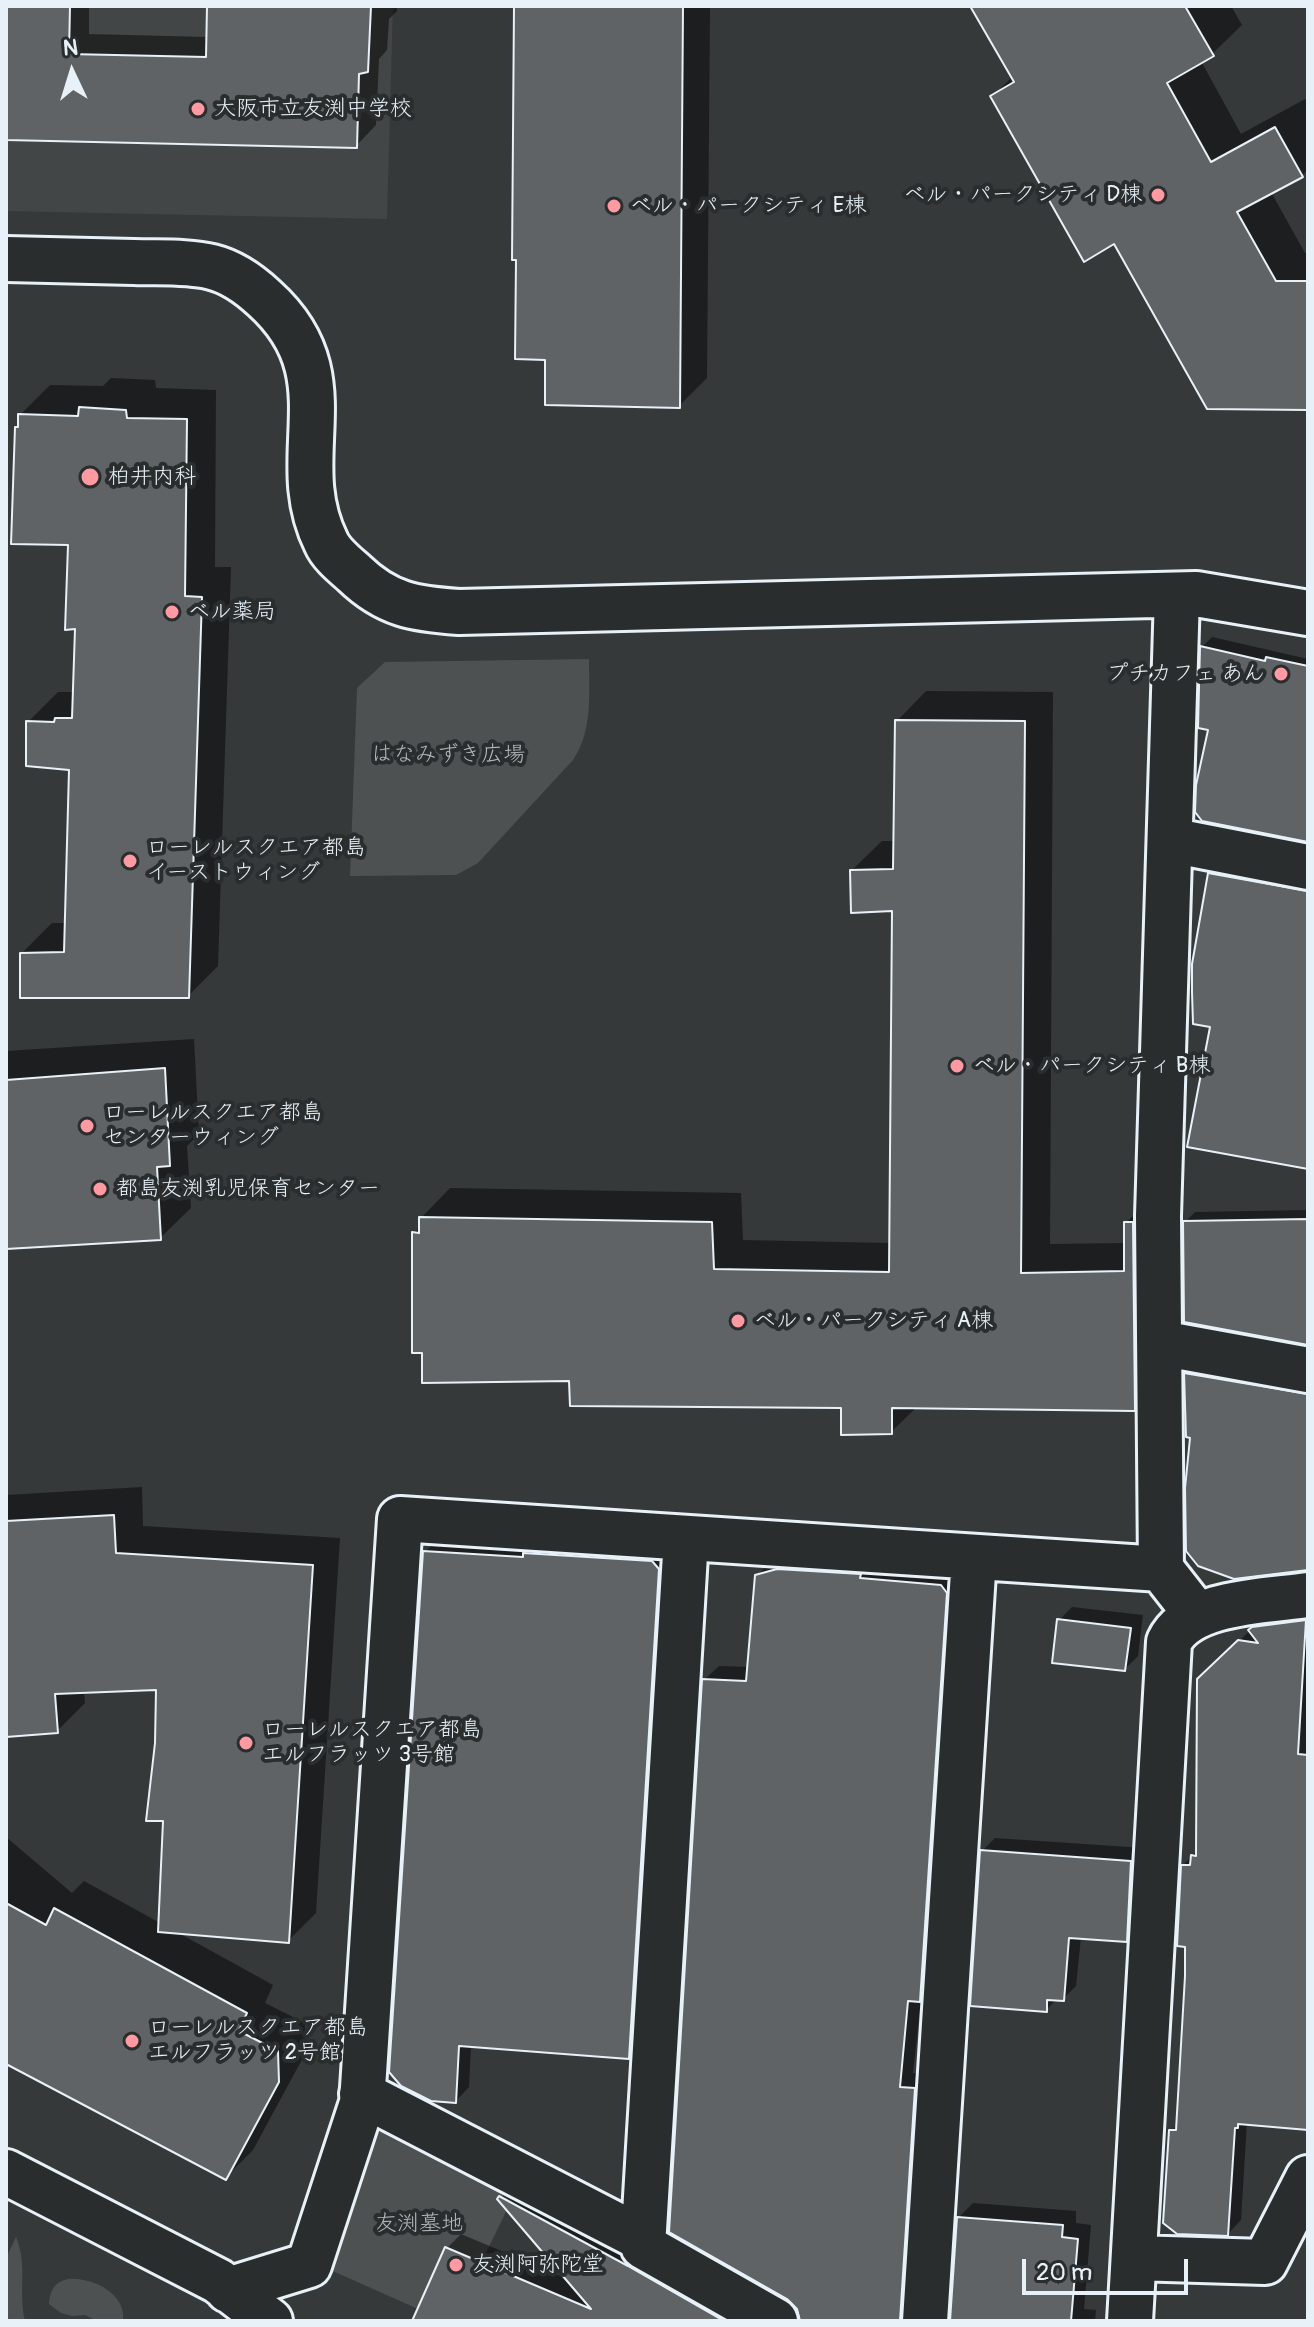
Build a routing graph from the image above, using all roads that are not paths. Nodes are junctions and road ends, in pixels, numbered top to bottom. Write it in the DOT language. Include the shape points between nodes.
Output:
graph roads {
  1 [pos="6,259"];
  2 [pos="1177,595"];
  3 [pos="1308,613"];
  4 [pos="1170,840"];
  5 [pos="1308,867"];
  6 [pos="1160,1343"];
  7 [pos="1308,1370"];
  8 [pos="686,1538"];
  9 [pos="974,1557"];
  10 [pos="1161,1569"];
  11 [pos="1308,1595"];
  12 [pos="1197,1615"];
  13 [pos="362,2098"];
  14 [pos="6,2172"];
  15 [pos="1308,2178"];
  16 [pos="643,2239"];
  17 [pos="1134,2258"];
  18 [pos="228,2290"];
  19 [pos="270,2321"];
  20 [pos="775,2321"];
  21 [pos="925,2321"];
  22 [pos="1130,2321"];
  1 -- 2 [label="street" via="180,263 213,267 255,289 296,333 312,378 311,475 326,544 363,582 403,606 459,612"];
  2 -- 3 [label="street" via="1211,595"];
  2 -- 4 [label="street"];
  4 -- 5 [label="street"];
  4 -- 6 [label="street" via="1158,1216"];
  6 -- 7 [label="street"];
  6 -- 10 [label="street"];
  8 -- 9 [label="street"];
  8 -- 13 [label="street" via="400,1519"];
  8 -- 16 [label="street"];
  9 -- 10 [label="street"];
  9 -- 21 [label="street"];
  10 -- 12 [label="street"];
  11 -- 12 [label="street"];
  12 -- 17 [label="street" via="1174,1631 1169,1642"];
  13 -- 16 [label="street"];
  13 -- 18 [label="street" via="309,2265"];
  14 -- 18 [label="street"];
  15 -- 17 [label="street" via="1265,2262"];
  16 -- 20 [label="street" via="643,2246"];
  17 -- 22 [label="street"];
  18 -- 19 [label="street"];
}
